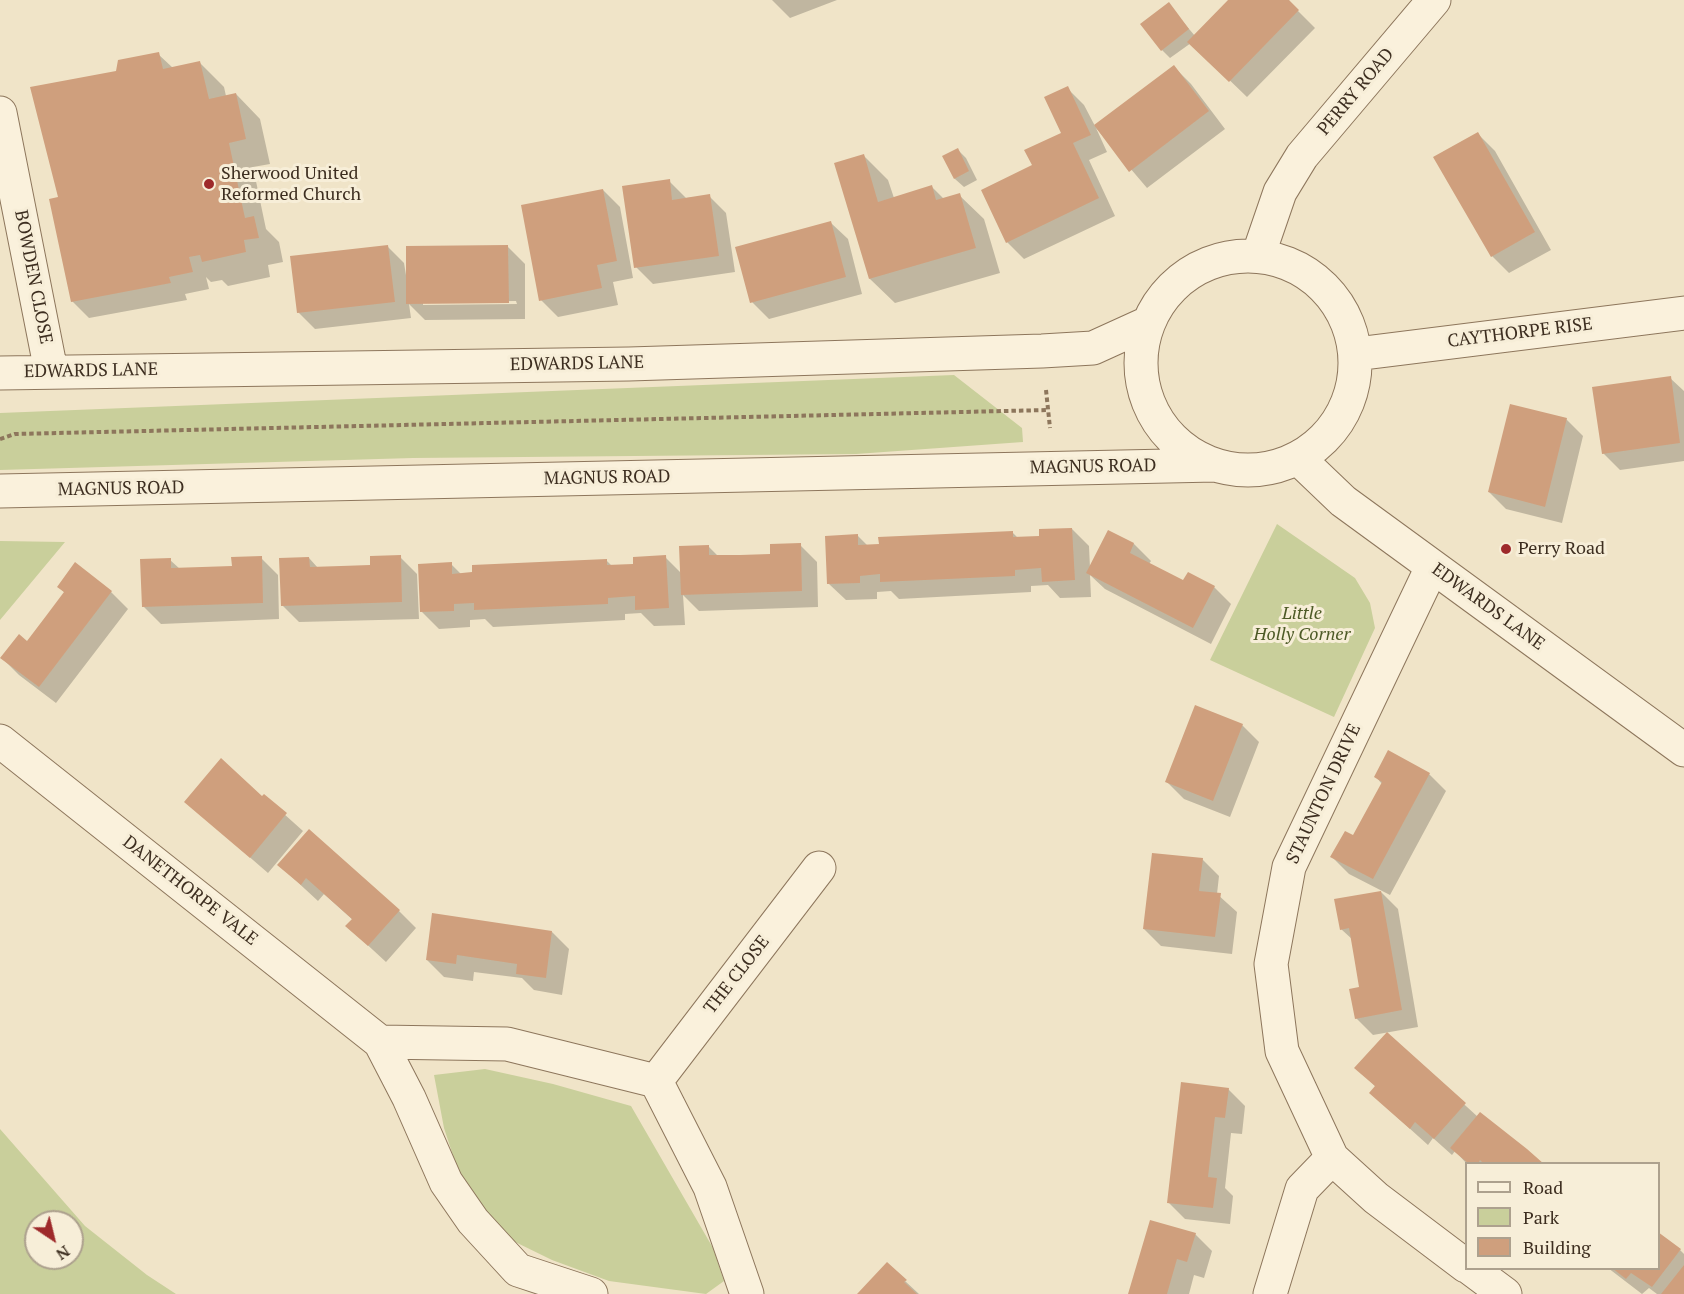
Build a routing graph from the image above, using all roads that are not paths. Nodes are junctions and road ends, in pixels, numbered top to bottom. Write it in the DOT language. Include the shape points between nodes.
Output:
graph roads {
  1 [pos="1434,0"];
  2 [pos="0,113"];
  3 [pos="1258,256"];
  4 [pos="1684,312"];
  5 [pos="1148,323"];
  6 [pos="1356,354"];
  7 [pos="51,371"];
  8 [pos="0,373"];
  9 [pos="1298,458"];
  10 [pos="1215,465"];
  11 [pos="0,491"];
  12 [pos="1432,567"];
  13 [pos="0,741"];
  14 [pos="1684,750"];
  15 [pos="819,868"];
  16 [pos="380,1041"];
  17 [pos="656,1081"];
  18 [pos="1332,1158"];
  19 [pos="1465,1265"];
  20 [pos="1471,1270"];
  21 [pos="591,1294"];
  22 [pos="747,1294"];
  23 [pos="1270,1294"];
  24 [pos="1504,1294"];
  1 -- 3 [label="street, PERRY ROAD" via="1302,156 1280,192"];
  2 -- 7 [label="street, BOWDEN CLOSE"];
  3 -- 5 [label="street" via="1230,256 1204,264 1172,286"];
  3 -- 6 [label="street" via="1296,264 1316,279 1336,301 1352,334"];
  4 -- 6 [label="street, CAYTHORPE RISE"];
  5 -- 7 [label="street, EDWARDS LANE" via="1093,348 1042,351 628,364"];
  5 -- 10 [label="street" via="1140,366 1148,403 1160,425 1186,451"];
  6 -- 9 [label="street" via="1349,402 1328,435"];
  7 -- 8 [label="street, EDWARDS LANE"];
  9 -- 10 [label="street" via="1272,468 1234,470"];
  9 -- 12 [label="street, EDWARDS LANE" via="1343,501"];
  10 -- 11 [label="street, MAGNUS ROAD"];
  12 -- 14 [label="street, EDWARDS LANE"];
  12 -- 18 [label="street, STAUNTON DRIVE" via="1288,867 1271,964 1282,1052"];
  13 -- 16 [label="street, DANETHORPE VALE"];
  15 -- 17 [label="street, THE CLOSE"];
  16 -- 17 [label="street" via="507,1044"];
  16 -- 21 [label="street, DANETHORPE VALE" via="446,1182 473,1221 518,1270"];
  17 -- 22 [label="street" via="710,1187"];
  18 -- 19 [label="street" via="1376,1198"];
  18 -- 23 [label="street" via="1302,1189"];
  20 -- 24 [label="street"];
}
